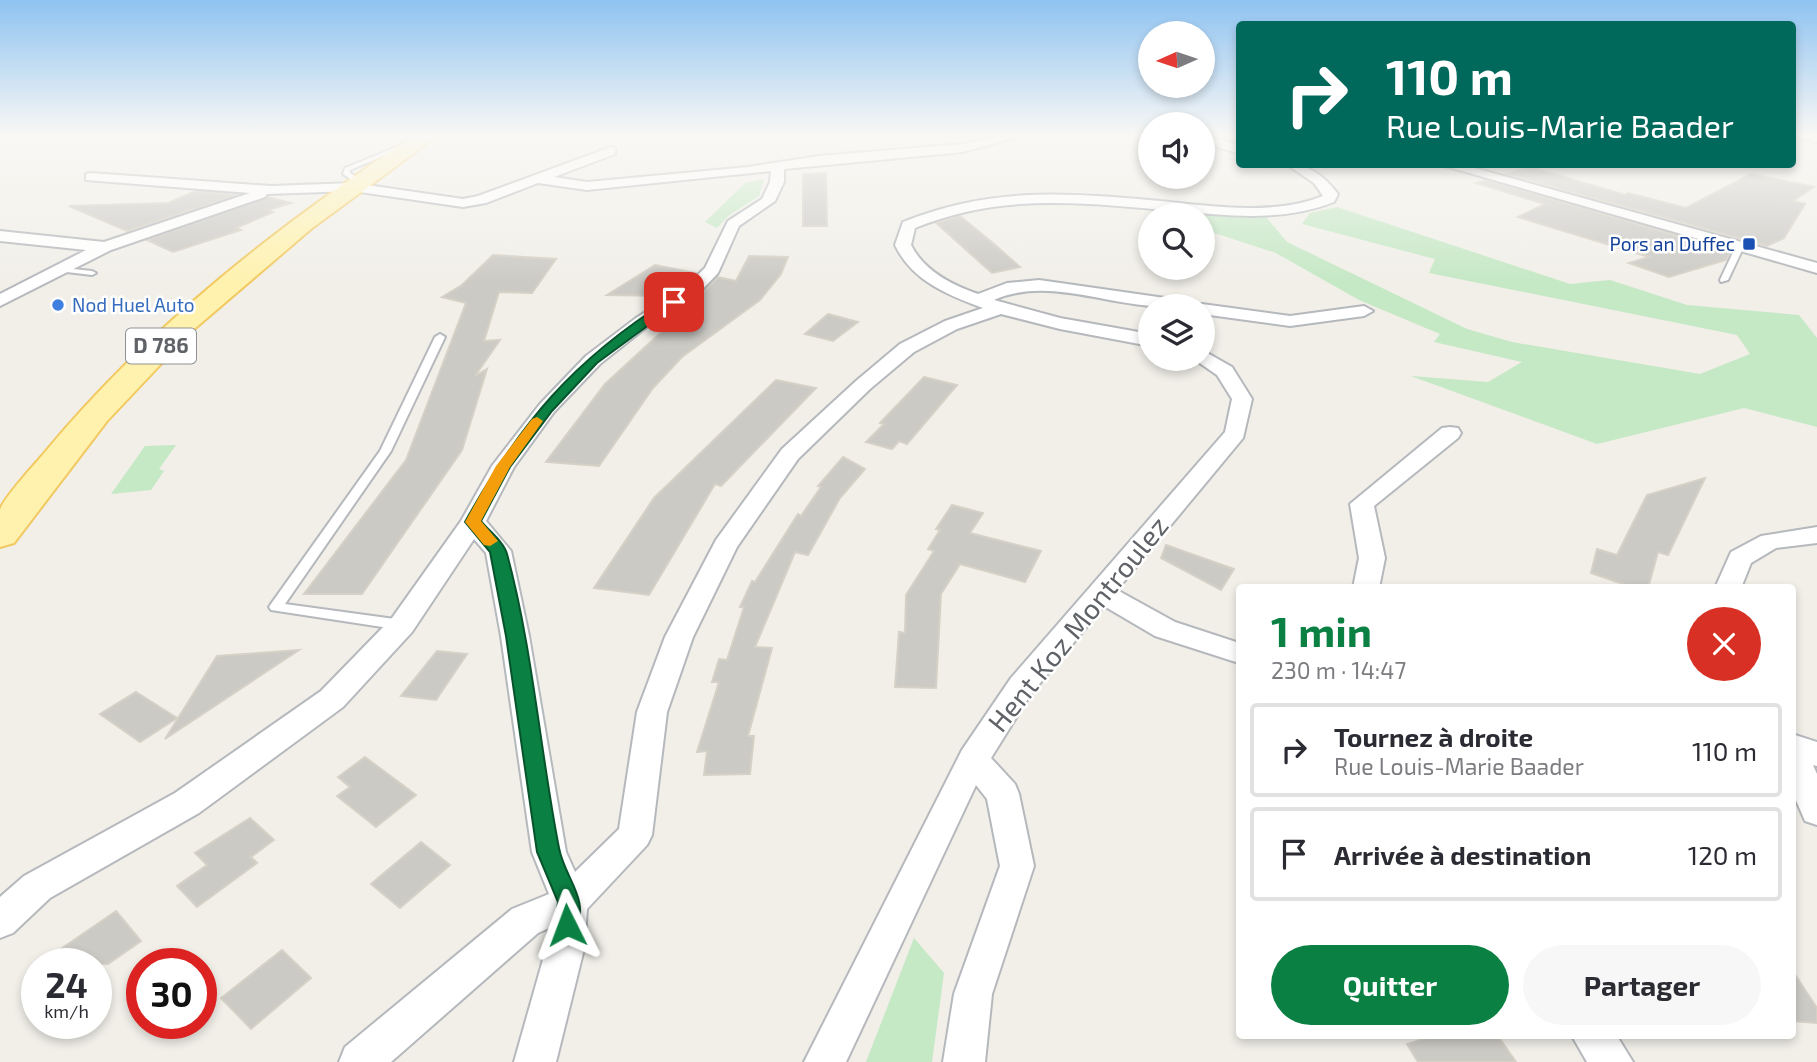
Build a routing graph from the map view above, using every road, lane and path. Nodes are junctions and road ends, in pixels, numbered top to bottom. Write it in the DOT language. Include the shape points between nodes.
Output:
graph roads {
  1 [pos="182,184"];
  2 [pos="339,184"];
  3 [pos="354,184"];
  4 [pos="364,184"];
  5 [pos="525,184"];
  6 [pos="570,184"];
  7 [pos="610,184"];
  8 [pos="776,184"];
  9 [pos="1322,184"];
  10 [pos="1515,184"];
  11 [pos="1544,184"];
  12 [pos="271,190"];
  13 [pos="1639,218"];
  14 [pos="0,236"];
  15 [pos="1740,246"];
  16 [pos="105,247"];
  17 [pos="1817,268"];
  18 [pos="58,269"];
  19 [pos="92,273"];
  20 [pos="1724,280"];
  21 [pos="1138,299"];
  22 [pos="0,301"];
  23 [pos="991,304"];
  24 [pos="1215,311"];
  25 [pos="1364,311"];
  26 [pos="440,337"];
  27 [pos="1138,338"];
  28 [pos="1215,364"];
  29 [pos="1450,433"];
  30 [pos="473,522"];
  31 [pos="0,535"];
  32 [pos="1817,535"];
  33 [pos="1367,584"];
  34 [pos="1730,584"];
  35 [pos="1101,592"];
  36 [pos="402,625"];
  37 [pos="1236,652"];
  38 [pos="1796,747"];
  39 [pos="1817,754"];
  40 [pos="973,758"];
  41 [pos="1796,762"];
  42 [pos="1817,811"];
  43 [pos="570,902"];
  44 [pos="0,921"];
  45 [pos="1594,1039"];
  46 [pos="360,1062"];
  47 [pos="535,1062"];
  48 [pos="825,1062"];
  49 [pos="964,1062"];
  50 [pos="1612,1062"];
  1 -- 12 [label="street"];
  2 -- 12 [label="street"];
  3 -- 31 [label="main road, D 786" via="175,332 111,396 49,468"];
  4 -- 5 [label="street" via="463,203"];
  6 -- 7 [label="street"];
  8 -- 30 [label="street" via="768,201 733,224 712,270 690,292 593,360 547,408 503,466"];
  9 -- 23 [label="street" via="1331,194 1329,198 1290,210 1233,211 1090,198 1030,200 971,204 934,212 908,225 903,245 913,263 944,286"];
  10 -- 13 [label="street"];
  11 -- 13 [label="street"];
  12 -- 16 [label="street"];
  13 -- 15 [label="street"];
  14 -- 16 [label="street"];
  15 -- 17 [label="street"];
  15 -- 20 [label="lane"];
  16 -- 18 [label="street"];
  18 -- 19 [label="lane"];
  18 -- 22 [label="street"];
  21 -- 23 [label="street" via="1039,285 1007,288"];
  23 -- 27 [label="street" via="1047,321"];
  23 -- 43 [label="street" via="907,348 863,385 790,454 725,546 679,636 653,712 635,835"];
  24 -- 25 [label="street" via="1290,321"];
  26 -- 36 [label="lane" via="385,451 276,607"];
  28 -- 35 [label="street, Hent Koz Montroulez" via="1225,371 1242,399 1235,433"];
  29 -- 33 [label="street" via="1362,504 1372,558"];
  30 -- 36 [label="street"];
  30 -- 43 [label="street" via="498,551 549,852"];
  32 -- 34 [label="street" via="1770,541 1740,558"];
  35 -- 37 [label="street" via="1165,629"];
  35 -- 40 [label="street, Hent Koz Montroulez" via="1021,686"];
  36 -- 44 [label="street" via="332,699 187,803 37,887"];
  38 -- 39 [label="street"];
  40 -- 48 [label="street, Hent Koz Montroulez"];
  40 -- 49 [label="street" via="1003,794 1017,866 973,994"];
  41 -- 42 [label="street"];
  43 -- 46 [label="street" via="525,921"];
  43 -- 47 [label="street" via="565,949"];
  45 -- 50 [label="street"];
}
